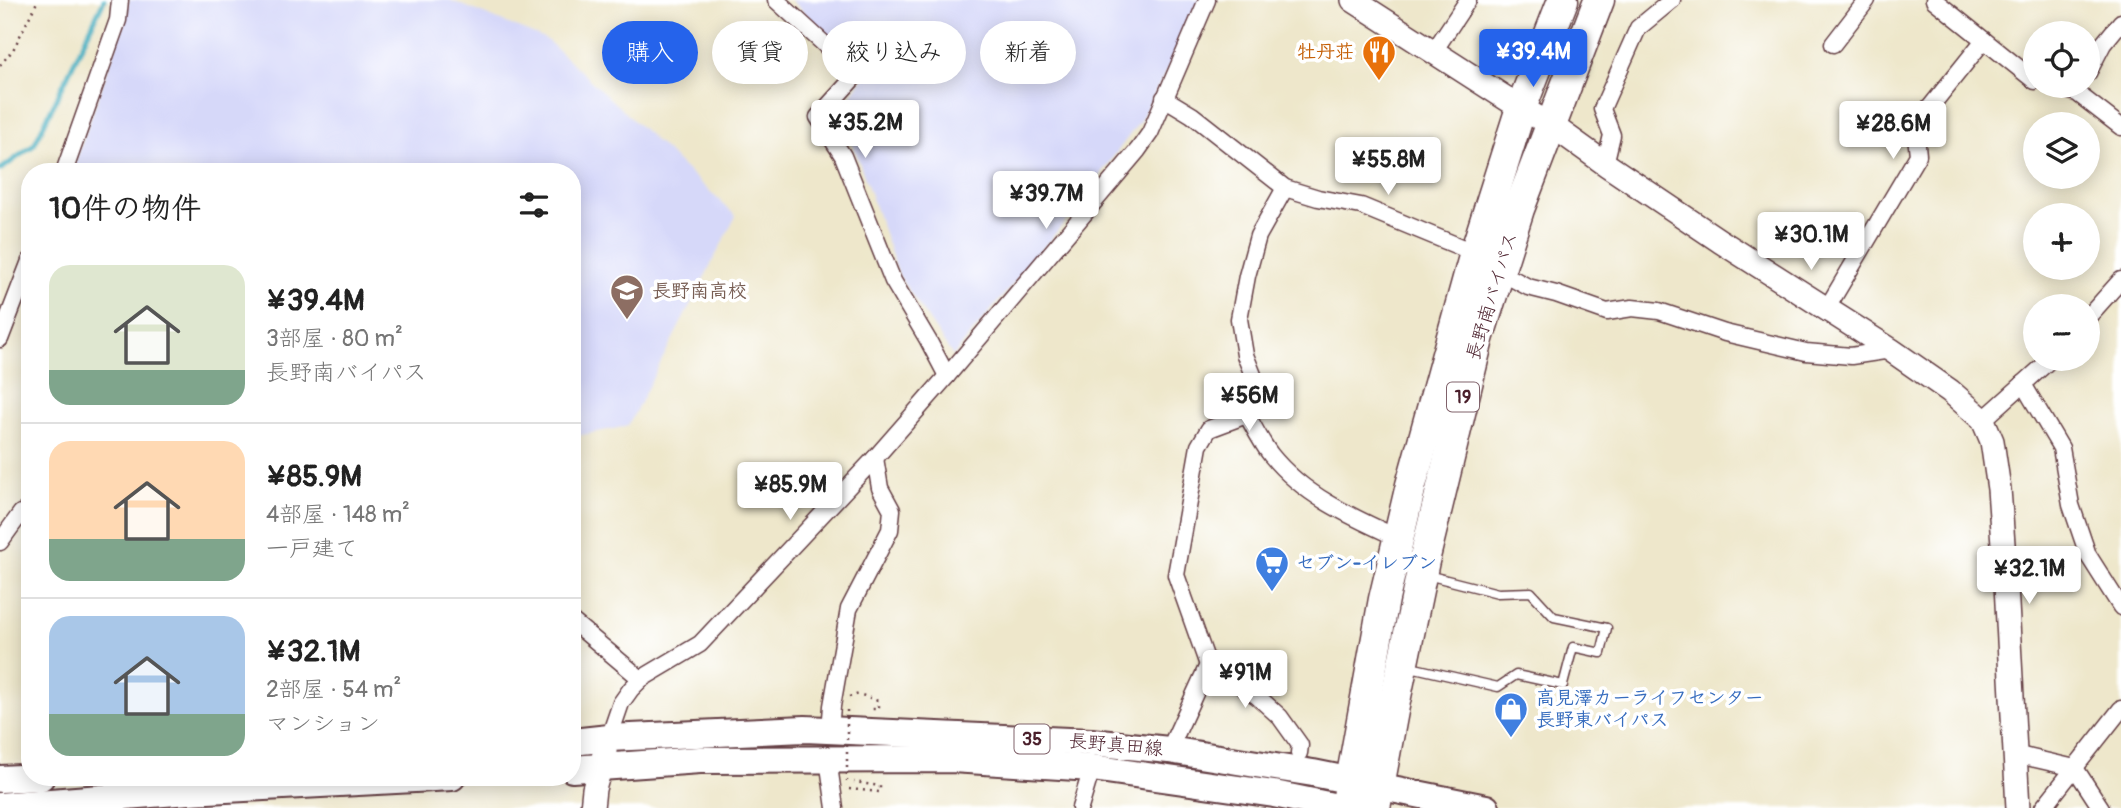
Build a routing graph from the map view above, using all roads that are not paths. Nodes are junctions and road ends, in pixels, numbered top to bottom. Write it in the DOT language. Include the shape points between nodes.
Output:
graph roads {
  1 [pos="120,0"];
  2 [pos="776,0"];
  3 [pos="1208,0"];
  4 [pos="1353,0"];
  5 [pos="1468,0"];
  6 [pos="1563,0"];
  7 [pos="1599,0"];
  8 [pos="1672,0"];
  9 [pos="1867,0"];
  10 [pos="1934,0"];
  11 [pos="2121,22"];
  12 [pos="1984,40"];
  13 [pos="1833,44"];
  14 [pos="2100,50"];
  15 [pos="1434,51"];
  16 [pos="2023,71"];
  17 [pos="1164,98"];
  18 [pos="2089,98"];
  19 [pos="1521,108"];
  20 [pos="1550,124"];
  21 [pos="2121,127"];
  22 [pos="67,163"];
  23 [pos="1607,165"];
  24 [pos="1285,188"];
  25 [pos="1475,253"];
  26 [pos="1500,272"];
  27 [pos="2121,280"];
  28 [pos="21,284"];
  29 [pos="2100,304"];
  30 [pos="1826,308"];
  31 [pos="0,339"];
  32 [pos="1891,350"];
  33 [pos="2037,371"];
  34 [pos="947,376"];
  35 [pos="2023,384"];
  36 [pos="1243,408"];
  37 [pos="1983,420"];
  38 [pos="875,458"];
  39 [pos="21,513"];
  40 [pos="1398,538"];
  41 [pos="0,542"];
  42 [pos="1421,573"];
  43 [pos="2121,607"];
  44 [pos="581,629"];
  45 [pos="1208,664"];
  46 [pos="1402,665"];
  47 [pos="641,679"];
  48 [pos="2121,709"];
  49 [pos="839,720"];
  50 [pos="609,738"];
  51 [pos="581,741"];
  52 [pos="1169,750"];
  53 [pos="1299,753"];
  54 [pos="2014,754"];
  55 [pos="828,759"];
  56 [pos="600,768"];
  57 [pos="1092,768"];
  58 [pos="2075,768"];
  59 [pos="581,769"];
  60 [pos="21,778"];
  61 [pos="0,779"];
  62 [pos="294,786"];
  63 [pos="1377,797"];
  64 [pos="1346,798"];
  65 [pos="1274,801"];
  66 [pos="0,806"];
  67 [pos="592,808"];
  68 [pos="835,808"];
  69 [pos="1080,808"];
  70 [pos="1486,808"];
  71 [pos="2018,808"];
  72 [pos="2043,808"];
  73 [pos="2101,808"];
  1 -- 22 [label="street" via="118,20"];
  2 -- 34 [label="street" via="857,74 818,117 843,156 893,281"];
  3 -- 17 [label="street"];
  4 -- 15 [label="street"];
  5 -- 15 [label="street"];
  6 -- 19 [label="highway, 長野南バイパス / 19"];
  7 -- 20 [label="highway, 長野南バイパス / 19"];
  8 -- 23 [label="street" via="1638,27 1602,109 1612,135"];
  9 -- 13 [label="street"];
  10 -- 12 [label="street"];
  11 -- 14 [label="street"];
  12 -- 16 [label="street"];
  12 -- 30 [label="street" via="1915,126 1918,155"];
  15 -- 19 [label="street"];
  17 -- 24 [label="street"];
  17 -- 34 [label="street" via="1138,150"];
  18 -- 21 [label="street"];
  19 -- 20 [label="street"];
  19 -- 25 [label="highway, 長野南バイパス / 19"];
  20 -- 23 [label="street"];
  20 -- 26 [label="highway, 長野南バイパス / 19"];
  23 -- 30 [label="street"];
  24 -- 25 [label="street" via="1361,206"];
  24 -- 36 [label="street" via="1258,236 1247,276 1239,319 1253,375"];
  25 -- 40 [label="highway, 長野南バイパス / 19"];
  26 -- 32 [label="street" via="1607,312 1632,308 1659,311 1806,352 1851,356"];
  26 -- 42 [label="highway, 長野南バイパス / 19" via="1478,339"];
  27 -- 29 [label="street"];
  28 -- 31 [label="street"];
  30 -- 32 [label="street"];
  32 -- 37 [label="street"];
  33 -- 35 [label="street"];
  34 -- 38 [label="street"];
  35 -- 37 [label="street"];
  35 -- 43 [label="street" via="2061,448 2071,505 2088,555"];
  36 -- 40 [label="street" via="1270,453 1291,477 1340,511"];
  36 -- 45 [label="street" via="1241,417 1209,429 1199,446 1176,575"];
  37 -- 54 [label="street" via="1993,441 1997,469"];
  38 -- 47 [label="street" via="700,644"];
  38 -- 49 [label="street" via="880,488 892,510 890,530 849,609 832,706"];
  39 -- 41 [label="street"];
  40 -- 64 [label="highway, 長野南バイパス / 19"];
  42 -- 46 [label="highway, 長野南バイパス / 19"];
  42 -- 46 [label="lane" via="1498,593 1531,592 1555,617 1607,628 1601,653 1573,647 1563,685 1516,674 1498,687"];
  44 -- 47 [label="street"];
  45 -- 52 [label="street"];
  45 -- 53 [label="street" via="1257,696 1280,718 1300,745"];
  46 -- 63 [label="highway, 長野南バイパス / 19"];
  47 -- 50 [label="street" via="621,703"];
  48 -- 58 [label="street"];
  49 -- 50 [label="main road, 長野真田線 / 35" via="805,729"];
  49 -- 52 [label="main road, 長野真田線 / 35"];
  50 -- 51 [label="main road, 長野真田線 / 35"];
  50 -- 56 [label="street"];
  52 -- 64 [label="main road, 長野真田線 / 35"];
  54 -- 58 [label="street"];
  54 -- 71 [label="street"];
  55 -- 56 [label="main road, 長野真田線 / 35" via="700,760"];
  55 -- 57 [label="main road, 長野真田線 / 35" via="952,759"];
  55 -- 68 [label="street"];
  56 -- 59 [label="main road, 長野真田線 / 35"];
  56 -- 67 [label="street"];
  57 -- 65 [label="main road, 長野真田線 / 35"];
  57 -- 69 [label="street"];
  58 -- 72 [label="street"];
  58 -- 73 [label="street"];
  60 -- 61 [label="main road"];
  62 -- 66 [label="main road"];
  63 -- 64 [label="main road, 長野真田線 / 35"];
  63 -- 70 [label="main road, 長野真田線 / 35"];
  64 -- 65 [label="main road, 長野真田線 / 35"];
}
